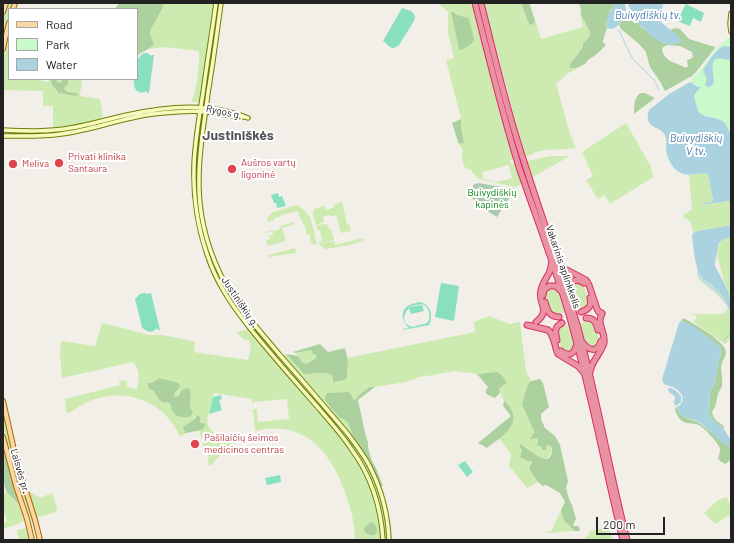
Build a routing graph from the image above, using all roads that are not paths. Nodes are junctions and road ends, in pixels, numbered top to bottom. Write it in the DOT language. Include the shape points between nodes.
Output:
graph roads {
  1 [pos="6,3"];
  2 [pos="216,3"];
  3 [pos="221,3"];
  4 [pos="475,3"];
  5 [pos="481,3"];
  6 [pos="3,12"];
  7 [pos="731,13"];
  8 [pos="8,28"];
  9 [pos="731,32"];
  10 [pos="3,49"];
  11 [pos="201,107"];
  12 [pos="206,108"];
  13 [pos="200,112"];
  14 [pos="205,112"];
  15 [pos="3,130"];
  16 [pos="3,136"];
  17 [pos="554,260"];
  18 [pos="565,293"];
  19 [pos="581,312"];
  20 [pos="559,317"];
  21 [pos="586,318"];
  22 [pos="536,322"];
  23 [pos="562,323"];
  24 [pos="527,325"];
  25 [pos="579,342"];
  26 [pos="272,345"];
  27 [pos="267,349"];
  28 [pos="588,376"];
  29 [pos="3,401"];
  30 [pos="3,437"];
  31 [pos="32,540"];
  32 [pos="40,540"];
  33 [pos="383,540"];
  34 [pos="389,540"];
  35 [pos="622,540"];
  36 [pos="627,540"];
  1 -- 6 [label="main road"];
  2 -- 11 [label="main road, Justiniškių g."];
  3 -- 12 [label="main road, Justiniškių g."];
  4 -- 17 [label="highway, Vakarinis aplinkkelis" via="513,148"];
  5 -- 17 [label="highway, Vakarinis aplinkkelis" via="518,145"];
  7 -- 9 [label="main road"];
  8 -- 10 [label="main road"];
  11 -- 12 [label="main road, Rygos g."];
  11 -- 13 [label="main road, Justiniškių g."];
  11 -- 15 [label="main road, Rygos g." via="155,109 60,130"];
  12 -- 14 [label="main road, Justiniškių g."];
  12 -- 14 [label="main road, Rygos g." via="237,113 248,118"];
  13 -- 14 [label="main road, Rygos g."];
  13 -- 16 [label="main road, Rygos g." via="149,114 51,136"];
  13 -- 27 [label="main road, Justiniškių g." via="194,156 194,181 201,234 209,261 221,287"];
  14 -- 26 [label="main road, Justiniškių g." via="199,189 209,246 227,286"];
  17 -- 18 [label="highway, Vakarinis aplinkkelis"];
  17 -- 22 [label="highway" via="540,292 544,308"];
  17 -- 28 [label="highway" via="586,280 597,309 602,314 599,318 604,342"];
  18 -- 19 [label="highway" via="573,281 580,280 584,284 591,304 588,309"];
  18 -- 20 [label="highway" via="552,285 543,293 549,313"];
  18 -- 25 [label="highway, Vakarinis aplinkkelis"];
  21 -- 25 [label="highway" via="595,321 601,342 593,350"];
  23 -- 25 [label="highway" via="555,331 561,351 564,354 571,354"];
  24 -- 28 [label="highway" via="548,330 558,354 578,366"];
  25 -- 28 [label="highway, Vakarinis aplinkkelis"];
  26 -- 27 [label="main road"];
  26 -- 34 [label="main road, Justiniškių g." via="348,434 369,465 383,501"];
  27 -- 33 [label="main road, Justiniškių g." via="340,433 359,460 377,500"];
  28 -- 35 [label="highway, Vakarinis aplinkkelis"];
  28 -- 36 [label="highway, Vakarinis aplinkkelis"];
  29 -- 32 [label="main road, Laisvės pr." via="16,460"];
  30 -- 31 [label="main road, Laisvės pr."];
}
